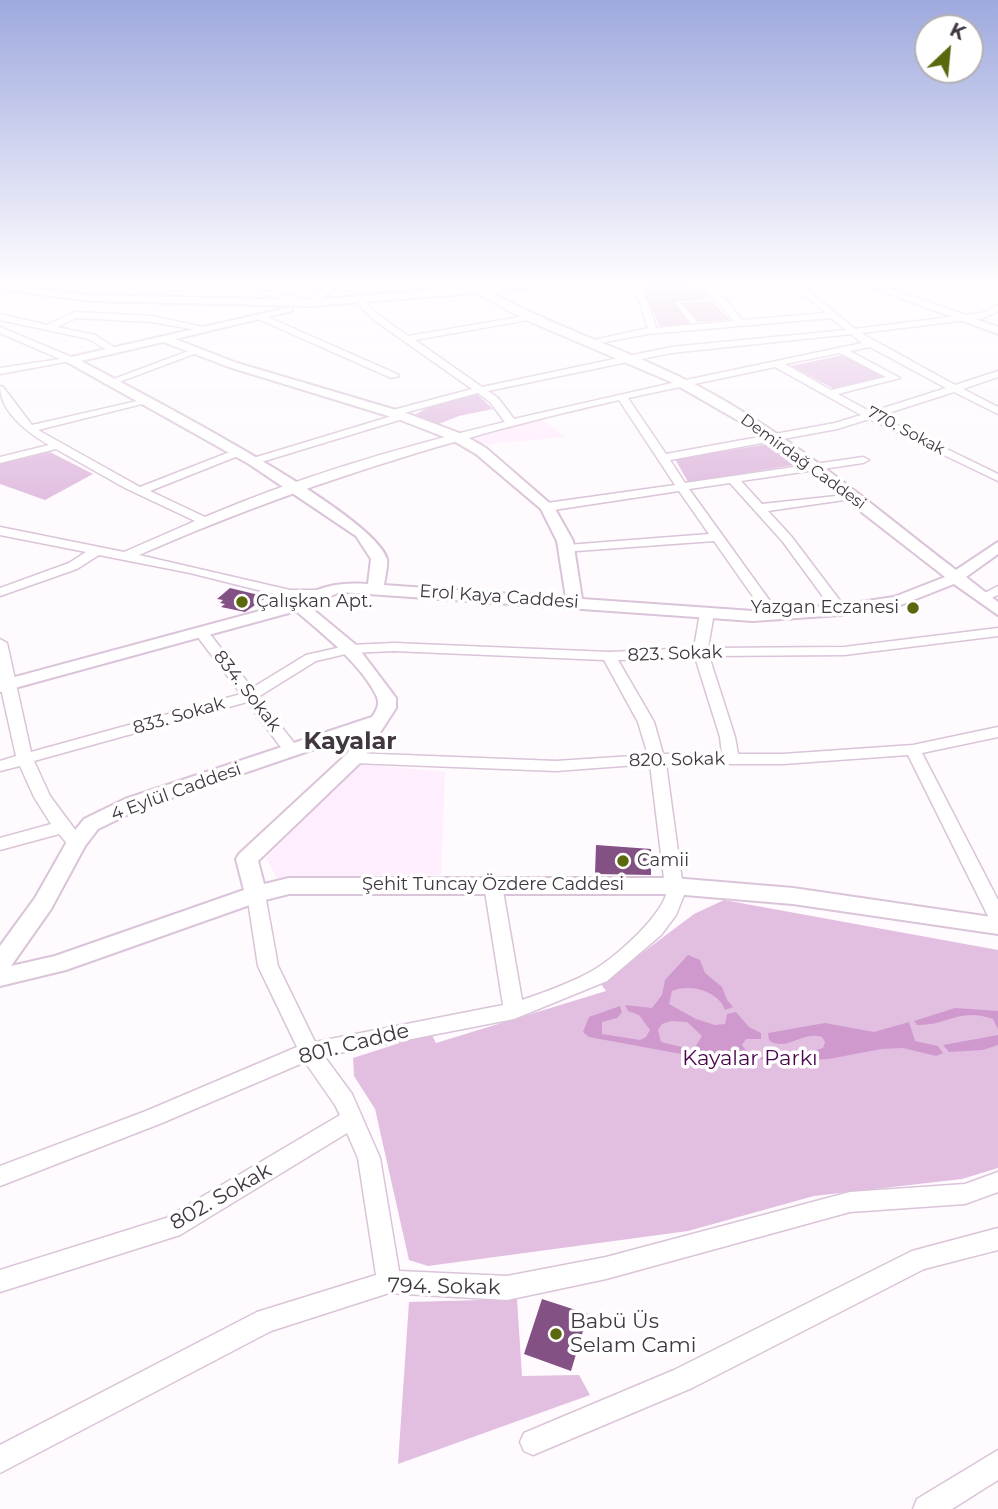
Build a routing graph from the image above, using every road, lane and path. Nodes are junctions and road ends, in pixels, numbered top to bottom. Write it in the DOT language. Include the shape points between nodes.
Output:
graph roads {
  1 [pos="60,355"];
  2 [pos="93,355"];
  3 [pos="185,355"];
  4 [pos="208,355"];
  5 [pos="348,355"];
  6 [pos="430,355"];
  7 [pos="625,355"];
  8 [pos="638,355"];
  9 [pos="818,355"];
  10 [pos="850,355"];
  11 [pos="893,355"];
  12 [pos="629,357"];
  13 [pos="71,360"];
  14 [pos="778,363"];
  15 [pos="0,371"];
  16 [pos="394,376"];
  17 [pos="995,377"];
  18 [pos="108,383"];
  19 [pos="685,385"];
  20 [pos="953,387"];
  21 [pos="0,389"];
  22 [pos="480,390"];
  23 [pos="834,392"];
  24 [pos="622,397"];
  25 [pos="142,401"];
  26 [pos="998,411"];
  27 [pos="398,414"];
  28 [pos="871,416"];
  29 [pos="512,424"];
  30 [pos="29,429"];
  31 [pos="457,437"];
  32 [pos="774,437"];
  33 [pos="55,446"];
  34 [pos="239,452"];
  35 [pos="664,458"];
  36 [pos="0,460"];
  37 [pos="863,460"];
  38 [pos="254,461"];
  39 [pos="812,466"];
  40 [pos="732,478"];
  41 [pos="998,478"];
  42 [pos="294,485"];
  43 [pos="682,487"];
  44 [pos="140,491"];
  45 [pos="851,496"];
  46 [pos="547,507"];
  47 [pos="761,508"];
  48 [pos="202,520"];
  49 [pos="0,531"];
  50 [pos="716,537"];
  51 [pos="998,547"];
  52 [pos="567,548"];
  53 [pos="98,550"];
  54 [pos="126,556"];
  55 [pos="955,578"];
  56 [pos="376,587"];
  57 [pos="998,590"];
  58 [pos="0,592"];
  59 [pos="318,593"];
  60 [pos="982,598"];
  61 [pos="575,603"];
  62 [pos="299,605"];
  63 [pos="840,610"];
  64 [pos="998,610"];
  65 [pos="707,613"];
  66 [pos="773,615"];
  67 [pos="201,632"];
  68 [pos="998,632"];
  69 [pos="0,643"];
  70 [pos="350,649"];
  71 [pos="701,652"];
  72 [pos="609,656"];
  73 [pos="4,686"];
  74 [pos="250,696"];
  75 [pos="379,721"];
  76 [pos="998,732"];
  77 [pos="913,750"];
  78 [pos="292,751"];
  79 [pos="354,758"];
  80 [pos="657,759"];
  81 [pos="730,759"];
  82 [pos="25,760"];
  83 [pos="0,766"];
  84 [pos="62,827"];
  85 [pos="76,843"];
  86 [pos="0,844"];
  87 [pos="492,885"];
  88 [pos="673,886"];
  89 [pos="256,894"];
  90 [pos="998,918"];
  91 [pos="998,926"];
  92 [pos="0,963"];
  93 [pos="0,977"];
  94 [pos="514,1011"];
  95 [pos="309,1051"];
  96 [pos="352,1119"];
  97 [pos="0,1176"];
  98 [pos="998,1182"];
  99 [pos="998,1239"];
  100 [pos="0,1281"];
  101 [pos="389,1282"];
  102 [pos="533,1442"];
  103 [pos="0,1459"];
  104 [pos="998,1464"];
  105 [pos="926,1509"];
  1 -- 13 [label="street"];
  2 -- 13 [label="street"];
  3 -- 18 [label="street"];
  4 -- 27 [label="street"];
  5 -- 16 [label="street"];
  6 -- 22 [label="street"];
  7 -- 12 [label="street, Demirdağ Caddesi"];
  8 -- 12 [label="street"];
  9 -- 14 [label="street"];
  10 -- 23 [label="street" via="895,378"];
  11 -- 20 [label="street"];
  12 -- 19 [label="street, Demirdağ Caddesi"];
  12 -- 22 [label="street"];
  13 -- 15 [label="street"];
  13 -- 18 [label="street"];
  14 -- 19 [label="street"];
  14 -- 23 [label="street, 770. Sokak"];
  17 -- 20 [label="street"];
  18 -- 25 [label="street"];
  19 -- 24 [label="street"];
  19 -- 32 [label="street, Demirdağ Caddesi"];
  20 -- 26 [label="street"];
  20 -- 28 [label="street"];
  21 -- 30 [label="street"];
  22 -- 27 [label="street"];
  22 -- 29 [label="street"];
  23 -- 28 [label="street, 770. Sokak"];
  24 -- 29 [label="street"];
  24 -- 35 [label="street"];
  25 -- 30 [label="street"];
  25 -- 34 [label="street"];
  27 -- 31 [label="street"];
  27 -- 38 [label="street" via="380,425"];
  28 -- 32 [label="street"];
  28 -- 41 [label="street, 770. Sokak"];
  29 -- 31 [label="street"];
  30 -- 33 [label="street"];
  31 -- 42 [label="street"];
  31 -- 46 [label="street" via="481,451"];
  32 -- 35 [label="street"];
  32 -- 39 [label="street, Demirdağ Caddesi"];
  33 -- 36 [label="street"];
  33 -- 44 [label="street"];
  34 -- 38 [label="street"];
  34 -- 44 [label="street"];
  35 -- 43 [label="street"];
  37 -- 39 [label="street"];
  38 -- 42 [label="street"];
  39 -- 40 [label="street"];
  39 -- 45 [label="street, Demirdağ Caddesi"];
  40 -- 43 [label="street"];
  40 -- 47 [label="street"];
  42 -- 48 [label="street"];
  42 -- 56 [label="street" via="362,533 379,559"];
  43 -- 46 [label="street"];
  43 -- 50 [label="street"];
  44 -- 48 [label="street"];
  45 -- 47 [label="street"];
  45 -- 55 [label="street, Demirdağ Caddesi"];
  46 -- 52 [label="street"];
  47 -- 63 [label="street"];
  48 -- 54 [label="street"];
  49 -- 53 [label="street"];
  50 -- 52 [label="street"];
  50 -- 66 [label="street"];
  51 -- 55 [label="street, Erol Kaya Caddesi"];
  52 -- 61 [label="street"];
  53 -- 54 [label="street"];
  53 -- 58 [label="street" via="73,566"];
  54 -- 59 [label="street" via="290,594"];
  55 -- 60 [label="street, Demirdağ Caddesi"];
  55 -- 63 [label="street, Erol Kaya Caddesi" via="898,601"];
  56 -- 59 [label="street, Erol Kaya Caddesi" via="339,587"];
  56 -- 61 [label="street, Erol Kaya Caddesi"];
  57 -- 60 [label="street"];
  59 -- 62 [label="street, Erol Kaya Caddesi"];
  60 -- 64 [label="street, Demirdağ Caddesi"];
  61 -- 65 [label="street, Erol Kaya Caddesi"];
  62 -- 67 [label="street, Erol Kaya Caddesi"];
  62 -- 70 [label="street"];
  63 -- 66 [label="street, Erol Kaya Caddesi"];
  65 -- 66 [label="street, Erol Kaya Caddesi"];
  65 -- 71 [label="street"];
  67 -- 73 [label="street, Erol Kaya Caddesi"];
  67 -- 74 [label="street, 834. Sokak"];
  68 -- 71 [label="street, 823. Sokak" via="844,651"];
  69 -- 73 [label="street"];
  70 -- 72 [label="street, 823. Sokak"];
  70 -- 74 [label="street, 833. Sokak" via="311,658"];
  70 -- 75 [label="street" via="387,698"];
  71 -- 72 [label="street, 823. Sokak"];
  71 -- 81 [label="street" via="732,750"];
  72 -- 80 [label="street" via="646,722"];
  73 -- 82 [label="street"];
  74 -- 78 [label="street, 834. Sokak"];
  74 -- 82 [label="street, 833. Sokak"];
  75 -- 78 [label="street, 4 Eylül Caddesi"];
  75 -- 79 [label="street"];
  76 -- 77 [label="street, 820. Sokak"];
  77 -- 81 [label="street, 820. Sokak"];
  77 -- 90 [label="street"];
  78 -- 85 [label="street, 4 Eylül Caddesi" via="132,804 91,824"];
  79 -- 80 [label="street, 820. Sokak" via="556,765"];
  79 -- 89 [label="street" via="247,859"];
  80 -- 81 [label="street, 820. Sokak"];
  80 -- 88 [label="street"];
  82 -- 83 [label="street, 833. Sokak"];
  82 -- 84 [label="street" via="48,813"];
  84 -- 85 [label="street"];
  84 -- 86 [label="street"];
  85 -- 92 [label="street, 4 Eylül Caddesi" via="43,903"];
  87 -- 88 [label="street, Şehit Tuncay Özdere Caddesi"];
  87 -- 89 [label="street, Şehit Tuncay Özdere Caddesi" via="289,886"];
  87 -- 94 [label="street"];
  88 -- 91 [label="street, Şehit Tuncay Özdere Caddesi" via="793,896"];
  88 -- 94 [label="street, 801. Cadde" via="673,902 654,930 600,976"];
  89 -- 93 [label="street, Şehit Tuncay Özdere Caddesi" via="58,964"];
  89 -- 95 [label="street" via="268,966"];
  94 -- 95 [label="street, 801. Cadde"];
  95 -- 96 [label="street"];
  95 -- 97 [label="street, 801. Cadde" via="154,1118"];
  96 -- 100 [label="street, 802. Sokak" via="172,1227"];
  96 -- 101 [label="street" via="369,1158"];
  98 -- 101 [label="street, 794. Sokak" via="965,1194 850,1202 607,1268 508,1288"];
  99 -- 102 [label="street" via="920,1259 683,1379"];
  101 -- 103 [label="street, 794. Sokak" via="266,1321"];
  104 -- 105 [label="street"];
}
